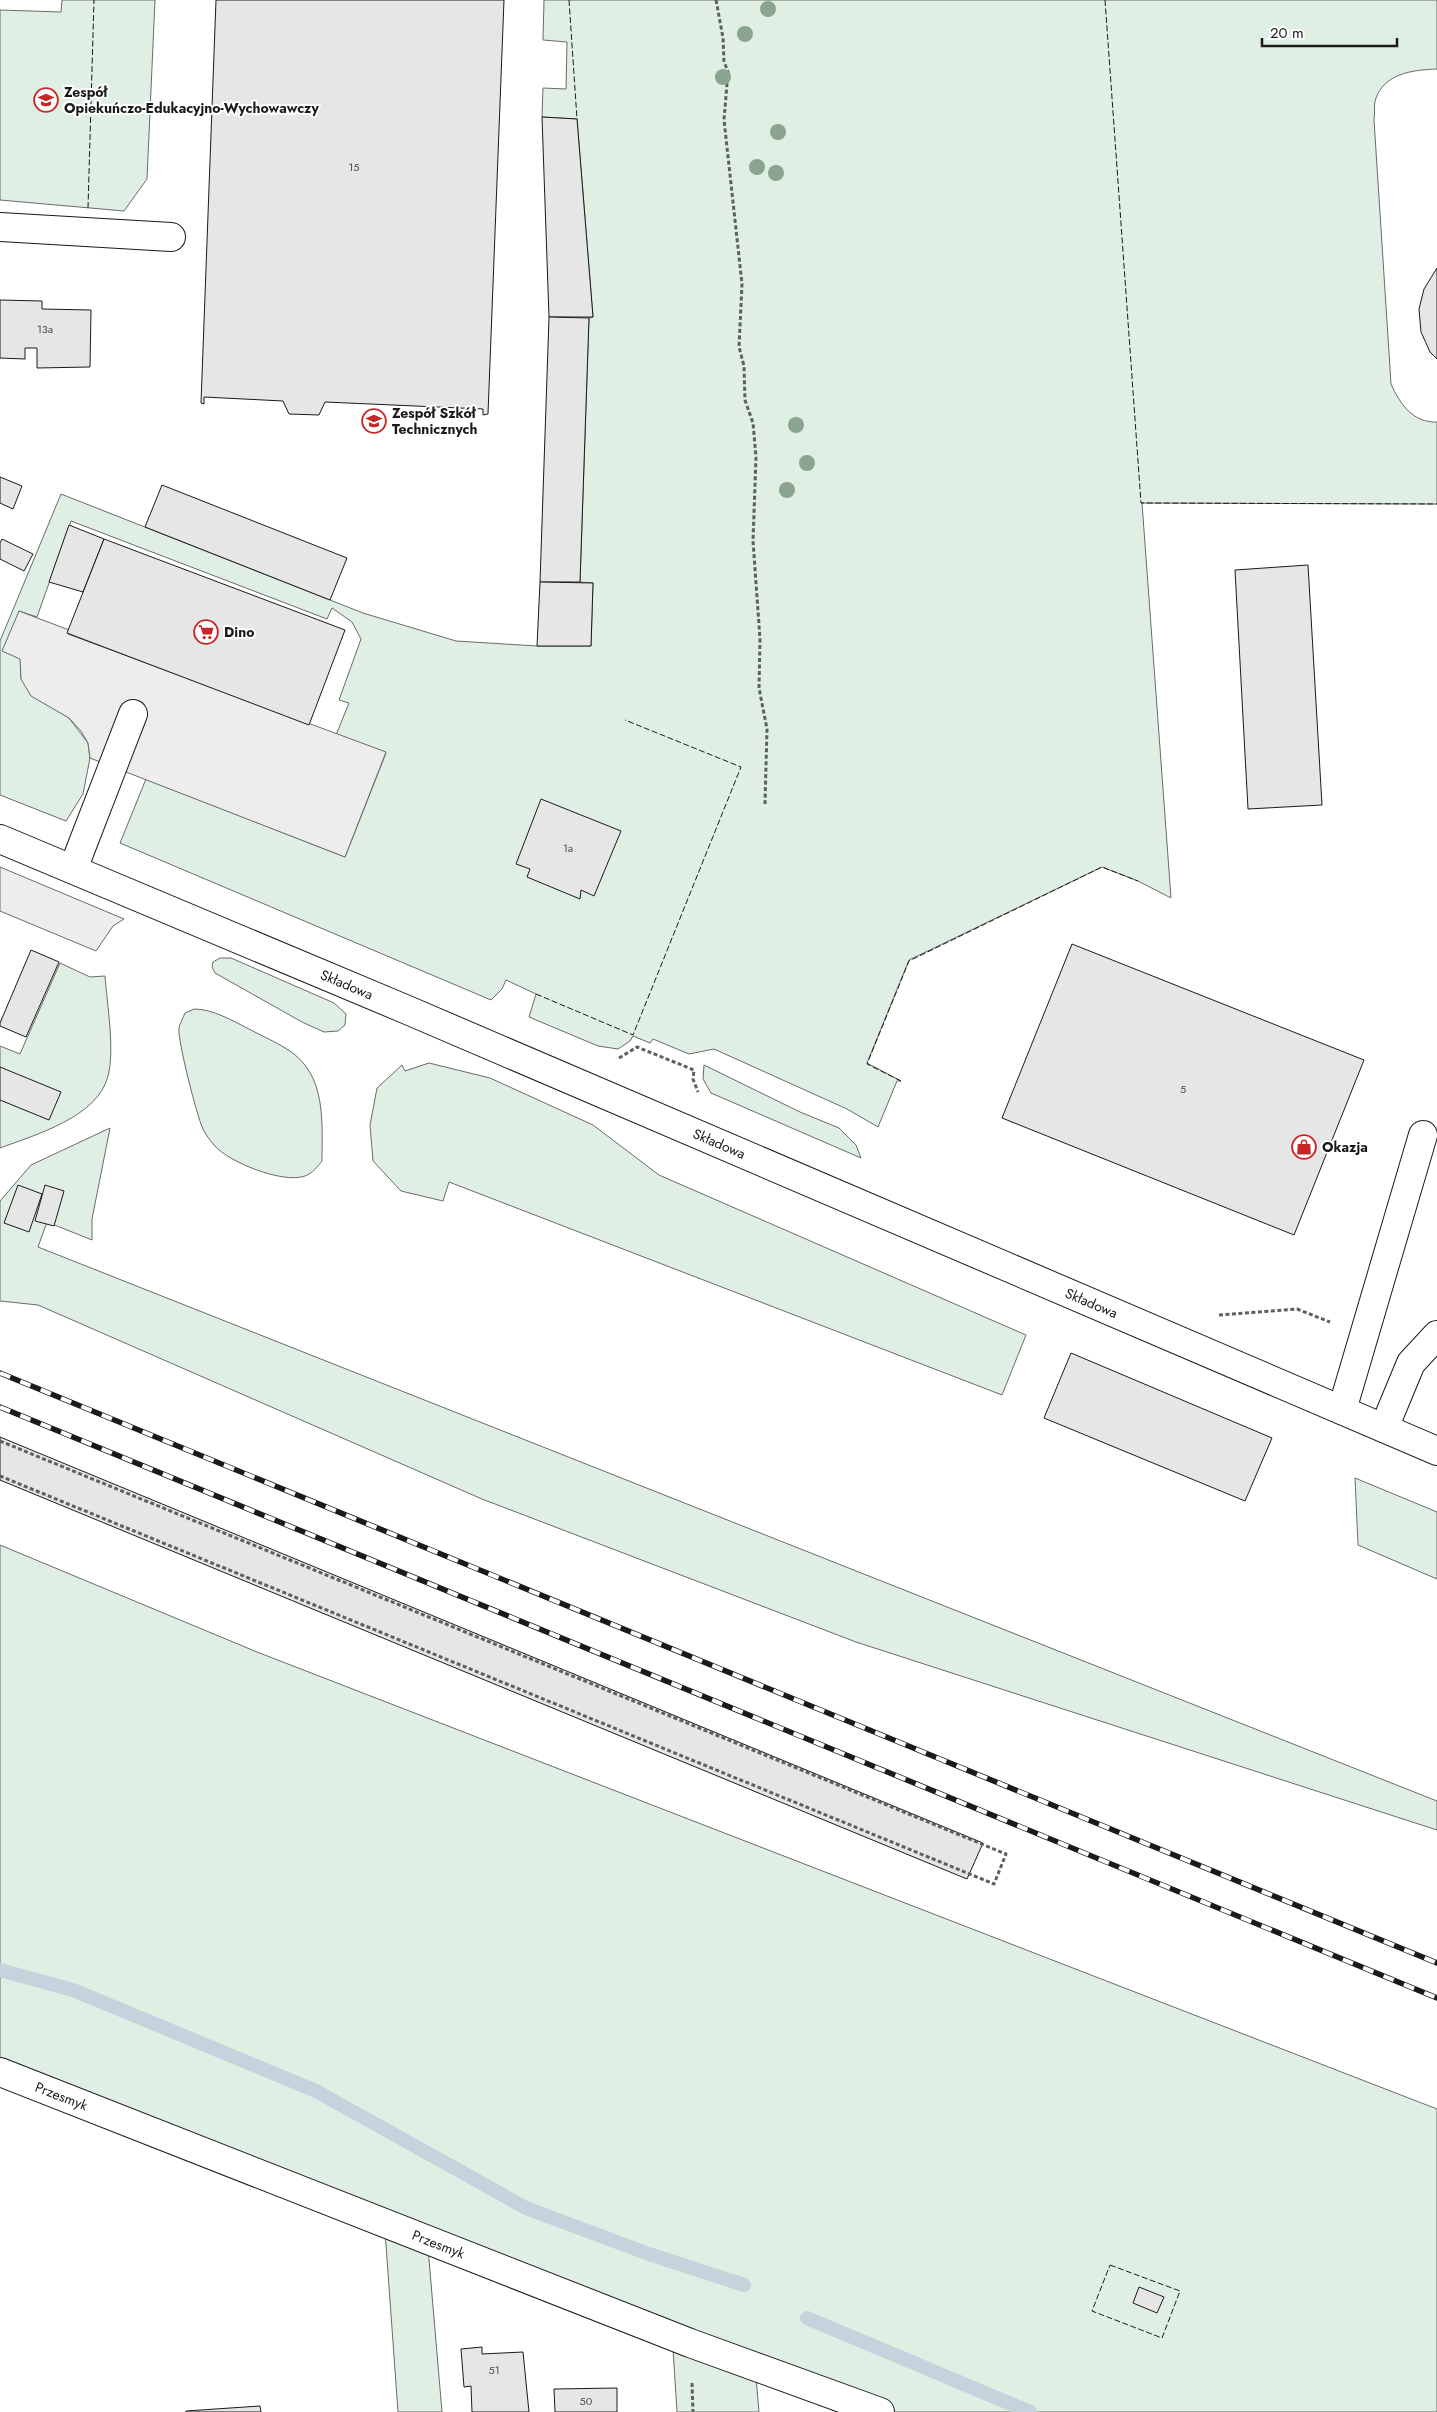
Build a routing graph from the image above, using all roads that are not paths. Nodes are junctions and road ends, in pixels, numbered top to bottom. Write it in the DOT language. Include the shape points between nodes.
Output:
graph roads {
  1 [pos="0,227"];
  2 [pos="171,237"];
  3 [pos="133,714"];
  4 [pos="0,839"];
  5 [pos="73,869"];
  6 [pos="1423,1135"];
  7 [pos="1437,1336"];
  8 [pos="1342,1410"];
  9 [pos="1384,1428"];
  10 [pos="1437,1451"];
  11 [pos="0,2072"];
  12 [pos="880,2412"];
  1 -- 2 [label="street"];
  3 -- 5 [label="street"];
  4 -- 5 [label="street, Składowa"];
  5 -- 8 [label="street, Składowa"];
  6 -- 8 [label="street"];
  7 -- 9 [label="street" via="1411,1363"];
  8 -- 9 [label="street, Składowa"];
  9 -- 10 [label="street, Składowa"];
  11 -- 12 [label="street, Przesmyk" via="690,2343"];
}
